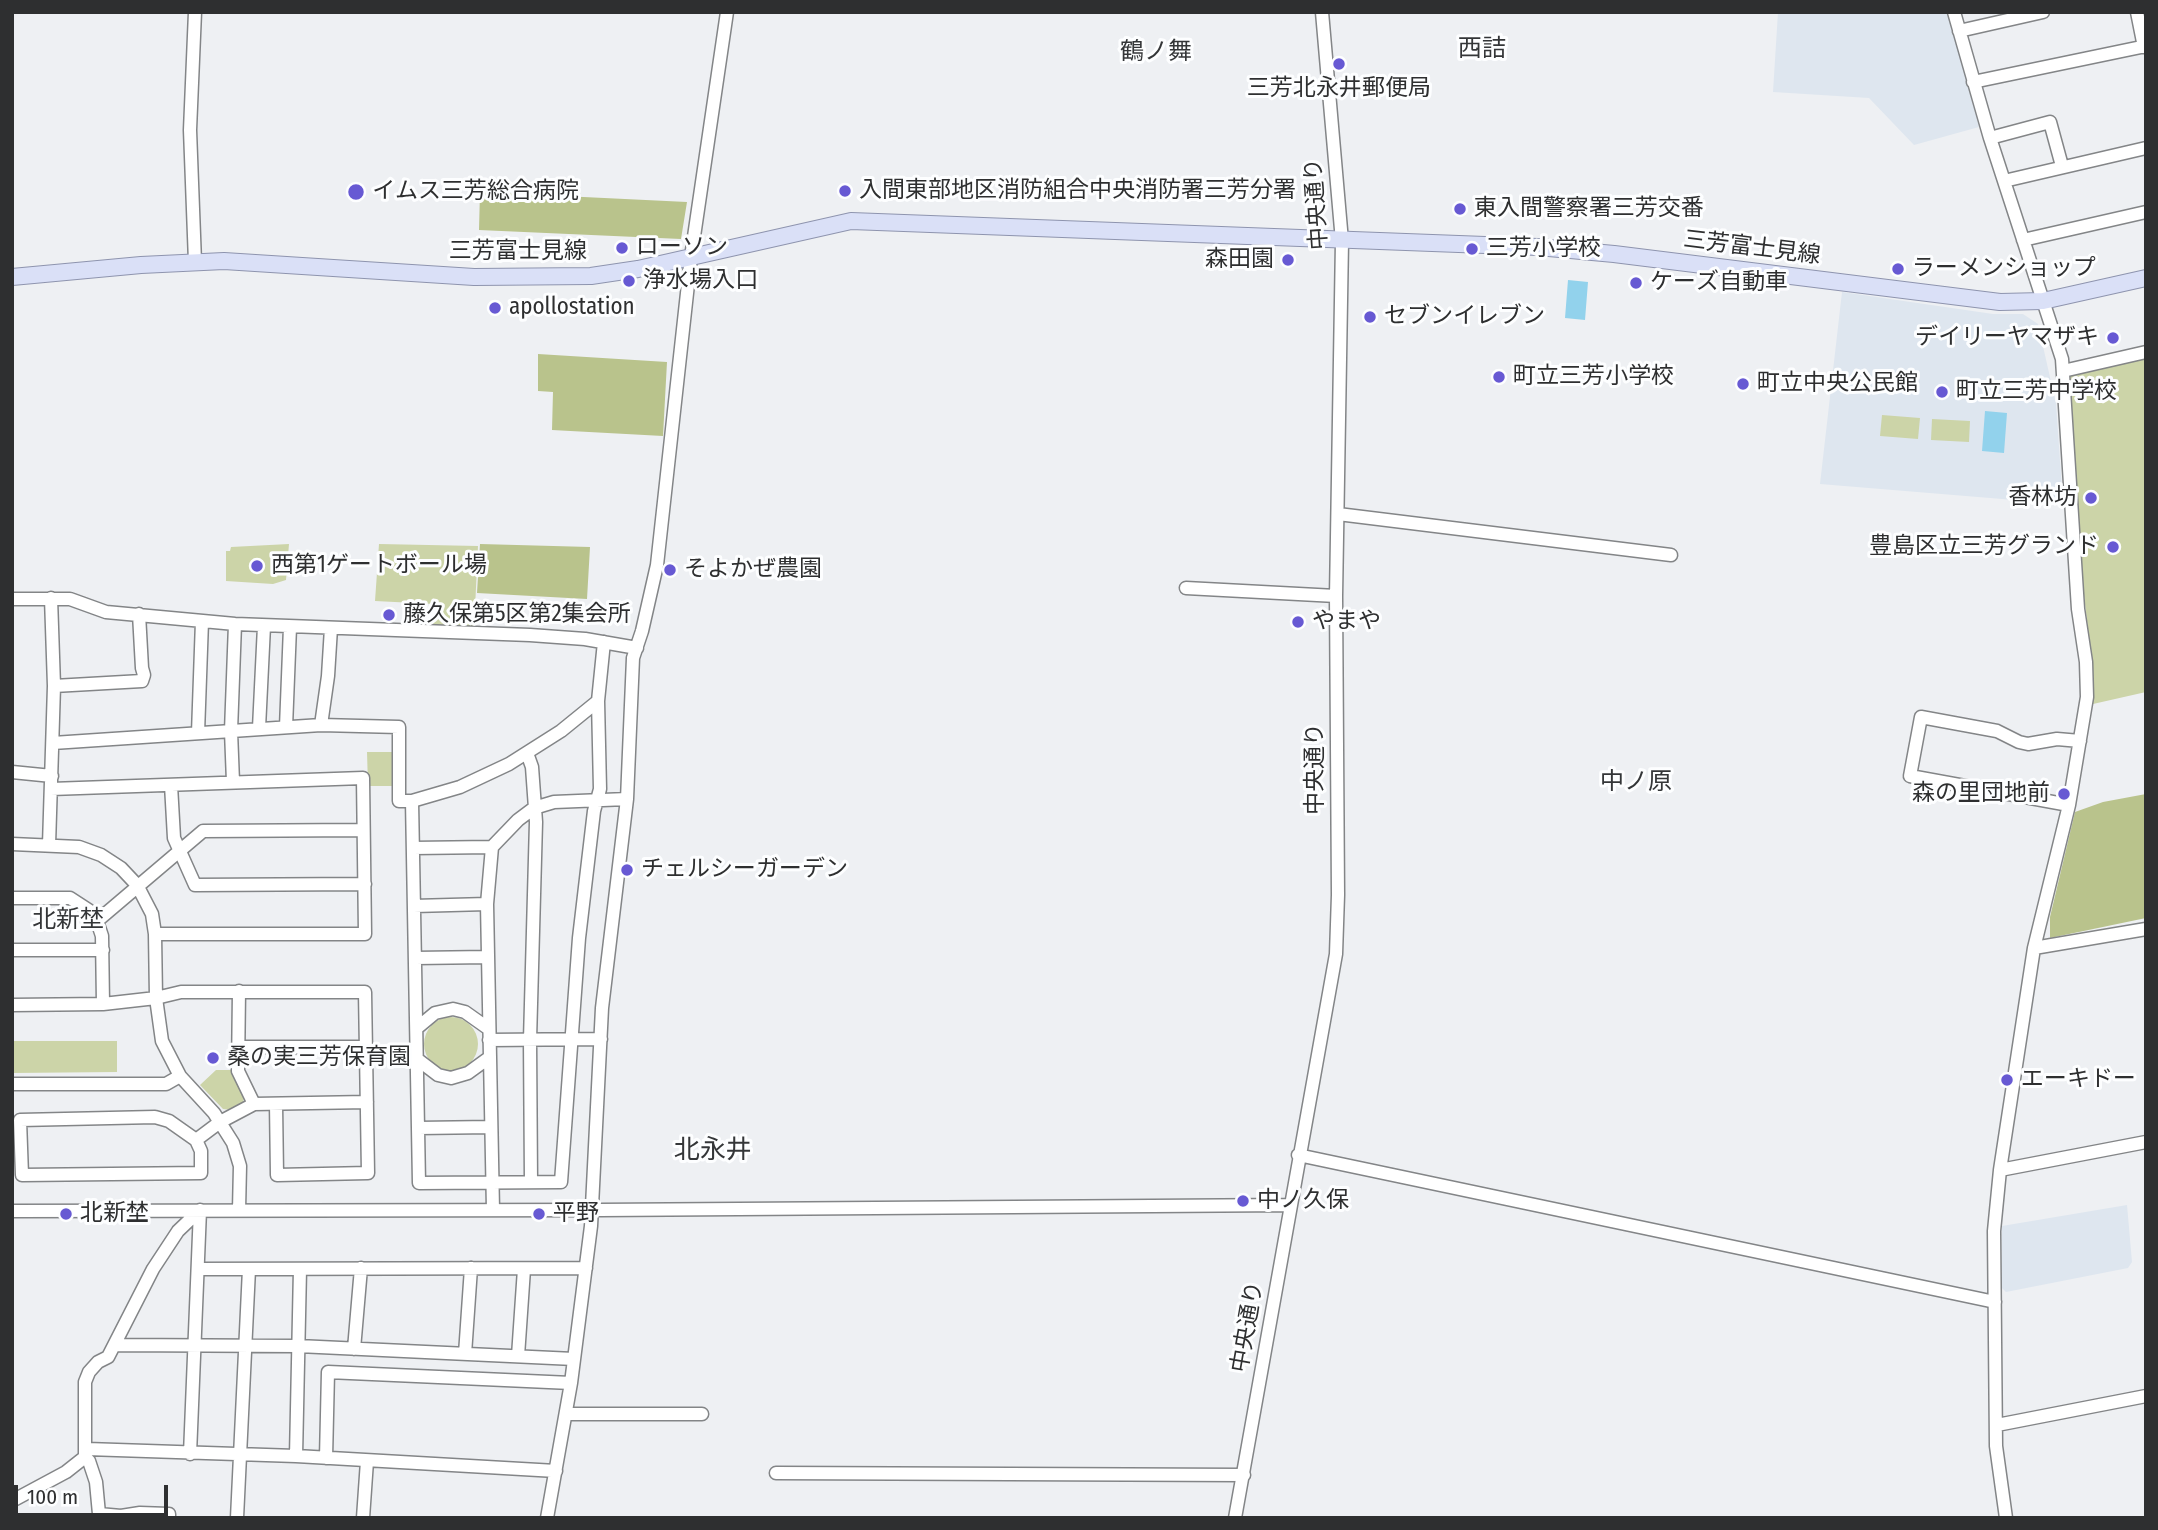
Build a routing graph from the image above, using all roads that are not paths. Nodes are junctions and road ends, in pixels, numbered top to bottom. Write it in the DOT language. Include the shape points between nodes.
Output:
graph roads {
  1 [pos="195,12"];
  2 [pos="727,12"];
  3 [pos="1322,12"];
  4 [pos="1954,12"];
  5 [pos="2043,12"];
  6 [pos="2137,12"];
  7 [pos="1959,31"];
  8 [pos="2145,47"];
  9 [pos="1973,82"];
  10 [pos="1990,138"];
  11 [pos="2146,148"];
  12 [pos="2062,166"];
  13 [pos="2004,181"];
  14 [pos="2146,212"];
  15 [pos="2023,240"];
  16 [pos="1342,241"];
  17 [pos="691,257"];
  18 [pos="195,262"];
  19 [pos="12,277"];
  20 [pos="2146,278"];
  21 [pos="2043,301"];
  22 [pos="2146,352"];
  23 [pos="2063,371"];
  24 [pos="1338,514"];
  25 [pos="1671,555"];
  26 [pos="1186,588"];
  27 [pos="1336,596"];
  28 [pos="51,598"];
  29 [pos="12,599"];
  30 [pos="139,614"];
  31 [pos="202,621"];
  32 [pos="235,624"];
  33 [pos="264,626"];
  34 [pos="290,627"];
  35 [pos="331,628"];
  36 [pos="604,642"];
  37 [pos="637,648"];
  38 [pos="54,686"];
  39 [pos="598,701"];
  40 [pos="321,725"];
  41 [pos="286,727"];
  42 [pos="259,729"];
  43 [pos="231,731"];
  44 [pos="198,733"];
  45 [pos="2080,741"];
  46 [pos="53,743"];
  47 [pos="527,753"];
  48 [pos="12,772"];
  49 [pos="52,782"];
  50 [pos="233,782"];
  51 [pos="171,785"];
  52 [pos="598,799"];
  53 [pos="626,799"];
  54 [pos="412,801"];
  55 [pos="2069,805"];
  56 [pos="534,808"];
  57 [pos="363,830"];
  58 [pos="12,845"];
  59 [pos="49,845"];
  60 [pos="492,847"];
  61 [pos="413,848"];
  62 [pos="179,851"];
  63 [pos="365,884"];
  64 [pos="137,886"];
  65 [pos="12,898"];
  66 [pos="487,904"];
  67 [pos="414,905"];
  68 [pos="97,921"];
  69 [pos="2146,929"];
  70 [pos="155,934"];
  71 [pos="2035,948"];
  72 [pos="12,950"];
  73 [pos="103,950"];
  74 [pos="488,957"];
  75 [pos="415,958"];
  76 [pos="239,991"];
  77 [pos="156,998"];
  78 [pos="103,1004"];
  79 [pos="12,1005"];
  80 [pos="417,1028"];
  81 [pos="489,1035"];
  82 [pos="571,1039"];
  83 [pos="601,1039"];
  84 [pos="530,1040"];
  85 [pos="237,1047"];
  86 [pos="366,1047"];
  87 [pos="490,1057"];
  88 [pos="417,1059"];
  89 [pos="180,1076"];
  90 [pos="12,1084"];
  91 [pos="367,1102"];
  92 [pos="254,1104"];
  93 [pos="276,1104"];
  94 [pos="220,1122"];
  95 [pos="491,1127"];
  96 [pos="418,1128"];
  97 [pos="196,1140"];
  98 [pos="2146,1142"];
  99 [pos="17,1147"];
  100 [pos="1298,1156"];
  101 [pos="2000,1170"];
  102 [pos="492,1182"];
  103 [pos="531,1182"];
  104 [pos="1290,1205"];
  105 [pos="200,1210"];
  106 [pos="239,1210"];
  107 [pos="493,1210"];
  108 [pos="591,1210"];
  109 [pos="12,1211"];
  110 [pos="361,1268"];
  111 [pos="471,1268"];
  112 [pos="586,1268"];
  113 [pos="198,1269"];
  114 [pos="249,1269"];
  115 [pos="300,1269"];
  116 [pos="524,1269"];
  117 [pos="1995,1302"];
  118 [pos="115,1345"];
  119 [pos="194,1345"];
  120 [pos="245,1346"];
  121 [pos="299,1346"];
  122 [pos="354,1349"];
  123 [pos="466,1354"];
  124 [pos="519,1356"];
  125 [pos="574,1359"];
  126 [pos="571,1383"];
  127 [pos="2146,1396"];
  128 [pos="566,1414"];
  129 [pos="702,1414"];
  130 [pos="1997,1425"];
  131 [pos="86,1453"];
  132 [pos="190,1454"];
  133 [pos="242,1454"];
  134 [pos="296,1456"];
  135 [pos="326,1458"];
  136 [pos="366,1461"];
  137 [pos="556,1471"];
  138 [pos="775,1473"];
  139 [pos="1244,1475"];
  140 [pos="12,1501"];
  141 [pos="169,1518"];
  142 [pos="237,1518"];
  143 [pos="363,1518"];
  144 [pos="547,1518"];
  145 [pos="1236,1518"];
  146 [pos="2006,1518"];
  1 -- 18 [label="street" via="190,130"];
  2 -- 17 [label="street"];
  3 -- 16 [label="street, 中央通り"];
  4 -- 7 [label="street"];
  5 -- 7 [label="street"];
  6 -- 8 [label="street"];
  7 -- 9 [label="street"];
  8 -- 9 [label="street"];
  9 -- 10 [label="street"];
  10 -- 12 [label="street" via="2050,122"];
  10 -- 13 [label="street"];
  11 -- 12 [label="street"];
  12 -- 13 [label="street"];
  13 -- 15 [label="street"];
  14 -- 15 [label="street"];
  15 -- 21 [label="street"];
  16 -- 17 [label="main road, 三芳富士見線" via="851,220"];
  16 -- 21 [label="main road, 三芳富士見線" via="1538,247 2000,302"];
  16 -- 24 [label="street, 中央通り"];
  17 -- 18 [label="main road, 三芳富士見線" via="615,273 545,278"];
  17 -- 37 [label="street" via="657,565"];
  18 -- 19 [label="main road, 三芳富士見線"];
  20 -- 21 [label="main road, 三芳富士見線"];
  21 -- 23 [label="street"];
  22 -- 23 [label="street"];
  23 -- 45 [label="street" via="2087,697"];
  24 -- 25 [label="street"];
  24 -- 27 [label="street, 中央通り"];
  26 -- 27 [label="street"];
  27 -- 100 [label="street, 中央通り" via="1336,954"];
  28 -- 29 [label="street"];
  28 -- 30 [label="street" via="70,599 106,612"];
  28 -- 38 [label="street"];
  30 -- 31 [label="street"];
  30 -- 38 [label="street" via="142,681"];
  31 -- 32 [label="street"];
  31 -- 44 [label="street"];
  32 -- 33 [label="street"];
  32 -- 43 [label="street"];
  33 -- 34 [label="street"];
  33 -- 42 [label="street"];
  34 -- 35 [label="street"];
  34 -- 41 [label="street"];
  35 -- 36 [label="street"];
  35 -- 40 [label="street"];
  36 -- 37 [label="street"];
  36 -- 39 [label="street"];
  37 -- 53 [label="street"];
  38 -- 46 [label="street"];
  39 -- 47 [label="street"];
  39 -- 52 [label="street"];
  40 -- 41 [label="street"];
  40 -- 54 [label="street" via="399,727 399,802"];
  41 -- 42 [label="street"];
  42 -- 43 [label="street"];
  43 -- 44 [label="street"];
  43 -- 50 [label="street"];
  44 -- 46 [label="street"];
  45 -- 55 [label="street"];
  45 -- 55 [label="street" via="2028,744 1997,731 1921,718 1910,776"];
  46 -- 49 [label="street"];
  47 -- 54 [label="street" via="484,778"];
  47 -- 56 [label="street"];
  48 -- 49 [label="street"];
  49 -- 51 [label="street"];
  49 -- 59 [label="street"];
  50 -- 51 [label="street"];
  50 -- 57 [label="street" via="363,778"];
  51 -- 62 [label="street" via="172,827"];
  52 -- 53 [label="street"];
  52 -- 56 [label="street"];
  52 -- 82 [label="street"];
  53 -- 83 [label="street"];
  54 -- 61 [label="street"];
  55 -- 71 [label="street"];
  56 -- 60 [label="street"];
  56 -- 84 [label="street"];
  57 -- 62 [label="street" via="203,831"];
  57 -- 63 [label="street"];
  58 -- 59 [label="street"];
  59 -- 64 [label="street" via="79,847 101,855"];
  60 -- 61 [label="street"];
  60 -- 66 [label="street"];
  61 -- 67 [label="street"];
  62 -- 63 [label="street" via="195,885"];
  62 -- 64 [label="street"];
  63 -- 70 [label="street" via="366,934"];
  64 -- 68 [label="street"];
  64 -- 70 [label="street" via="152,914"];
  65 -- 68 [label="street" via="70,898"];
  66 -- 67 [label="street"];
  66 -- 74 [label="street"];
  67 -- 75 [label="street"];
  68 -- 73 [label="street"];
  69 -- 71 [label="street"];
  70 -- 77 [label="street"];
  71 -- 101 [label="street"];
  72 -- 73 [label="street"];
  73 -- 78 [label="street"];
  74 -- 75 [label="street"];
  74 -- 81 [label="street"];
  75 -- 80 [label="street"];
  76 -- 77 [label="street" via="181,992"];
  76 -- 85 [label="street"];
  76 -- 86 [label="street" via="365,992"];
  77 -- 78 [label="street"];
  77 -- 89 [label="street" via="162,1041"];
  78 -- 79 [label="street"];
  80 -- 81 [label="street" via="435,1013 453,1009 470,1015"];
  80 -- 88 [label="street"];
  81 -- 84 [label="street"];
  81 -- 87 [label="street"];
  82 -- 83 [label="street"];
  82 -- 84 [label="street"];
  82 -- 103 [label="street" via="561,1182"];
  83 -- 108 [label="street"];
  84 -- 103 [label="street"];
  85 -- 86 [label="street"];
  85 -- 92 [label="street" via="238,1071"];
  86 -- 91 [label="street"];
  87 -- 88 [label="street" via="468,1073 451,1078 438,1075"];
  87 -- 95 [label="street"];
  88 -- 96 [label="street"];
  89 -- 90 [label="street" via="166,1084"];
  89 -- 94 [label="street"];
  91 -- 93 [label="street"];
  91 -- 93 [label="street" via="368,1173 355,1174 277,1175"];
  92 -- 93 [label="street"];
  92 -- 94 [label="street"];
  94 -- 97 [label="street"];
  94 -- 106 [label="street" via="240,1166"];
  95 -- 96 [label="street"];
  95 -- 102 [label="street"];
  96 -- 102 [label="street" via="419,1183"];
  97 -- 99 [label="street" via="155,1117 20,1120"];
  97 -- 99 [label="street" via="201,1172 22,1175"];
  98 -- 101 [label="street"];
  100 -- 104 [label="street, 中央通り"];
  100 -- 117 [label="street"];
  101 -- 117 [label="street" via="1994,1231"];
  102 -- 103 [label="street"];
  102 -- 107 [label="street"];
  104 -- 108 [label="street"];
  104 -- 139 [label="street, 中央通り"];
  105 -- 106 [label="street"];
  105 -- 109 [label="street"];
  105 -- 113 [label="street"];
  105 -- 118 [label="street" via="178,1231 153,1269"];
  106 -- 107 [label="street"];
  107 -- 108 [label="street"];
  108 -- 112 [label="street"];
  110 -- 111 [label="street"];
  110 -- 115 [label="street"];
  110 -- 122 [label="street"];
  111 -- 116 [label="street"];
  111 -- 123 [label="street"];
  112 -- 116 [label="street"];
  112 -- 125 [label="street"];
  113 -- 114 [label="street"];
  113 -- 119 [label="street"];
  114 -- 115 [label="street"];
  114 -- 120 [label="street"];
  115 -- 121 [label="street"];
  116 -- 124 [label="street"];
  117 -- 130 [label="street"];
  118 -- 119 [label="street"];
  118 -- 131 [label="street" via="85,1382"];
  119 -- 120 [label="street"];
  119 -- 132 [label="street"];
  120 -- 121 [label="street"];
  120 -- 133 [label="street"];
  121 -- 122 [label="street"];
  121 -- 134 [label="street"];
  122 -- 123 [label="street"];
  123 -- 124 [label="street"];
  124 -- 125 [label="street"];
  125 -- 126 [label="street"];
  126 -- 128 [label="street"];
  126 -- 135 [label="street" via="328,1372"];
  127 -- 130 [label="street"];
  128 -- 129 [label="street"];
  128 -- 137 [label="street"];
  130 -- 146 [label="street"];
  131 -- 132 [label="street"];
  131 -- 140 [label="street" via="66,1472"];
  131 -- 141 [label="street" via="96,1482 99,1514 169,1514"];
  132 -- 133 [label="street"];
  133 -- 134 [label="street"];
  133 -- 142 [label="street"];
  134 -- 135 [label="street"];
  135 -- 136 [label="street"];
  136 -- 137 [label="street"];
  136 -- 143 [label="street"];
  137 -- 144 [label="street"];
  138 -- 139 [label="street"];
  139 -- 145 [label="street, 中央通り"];
}
